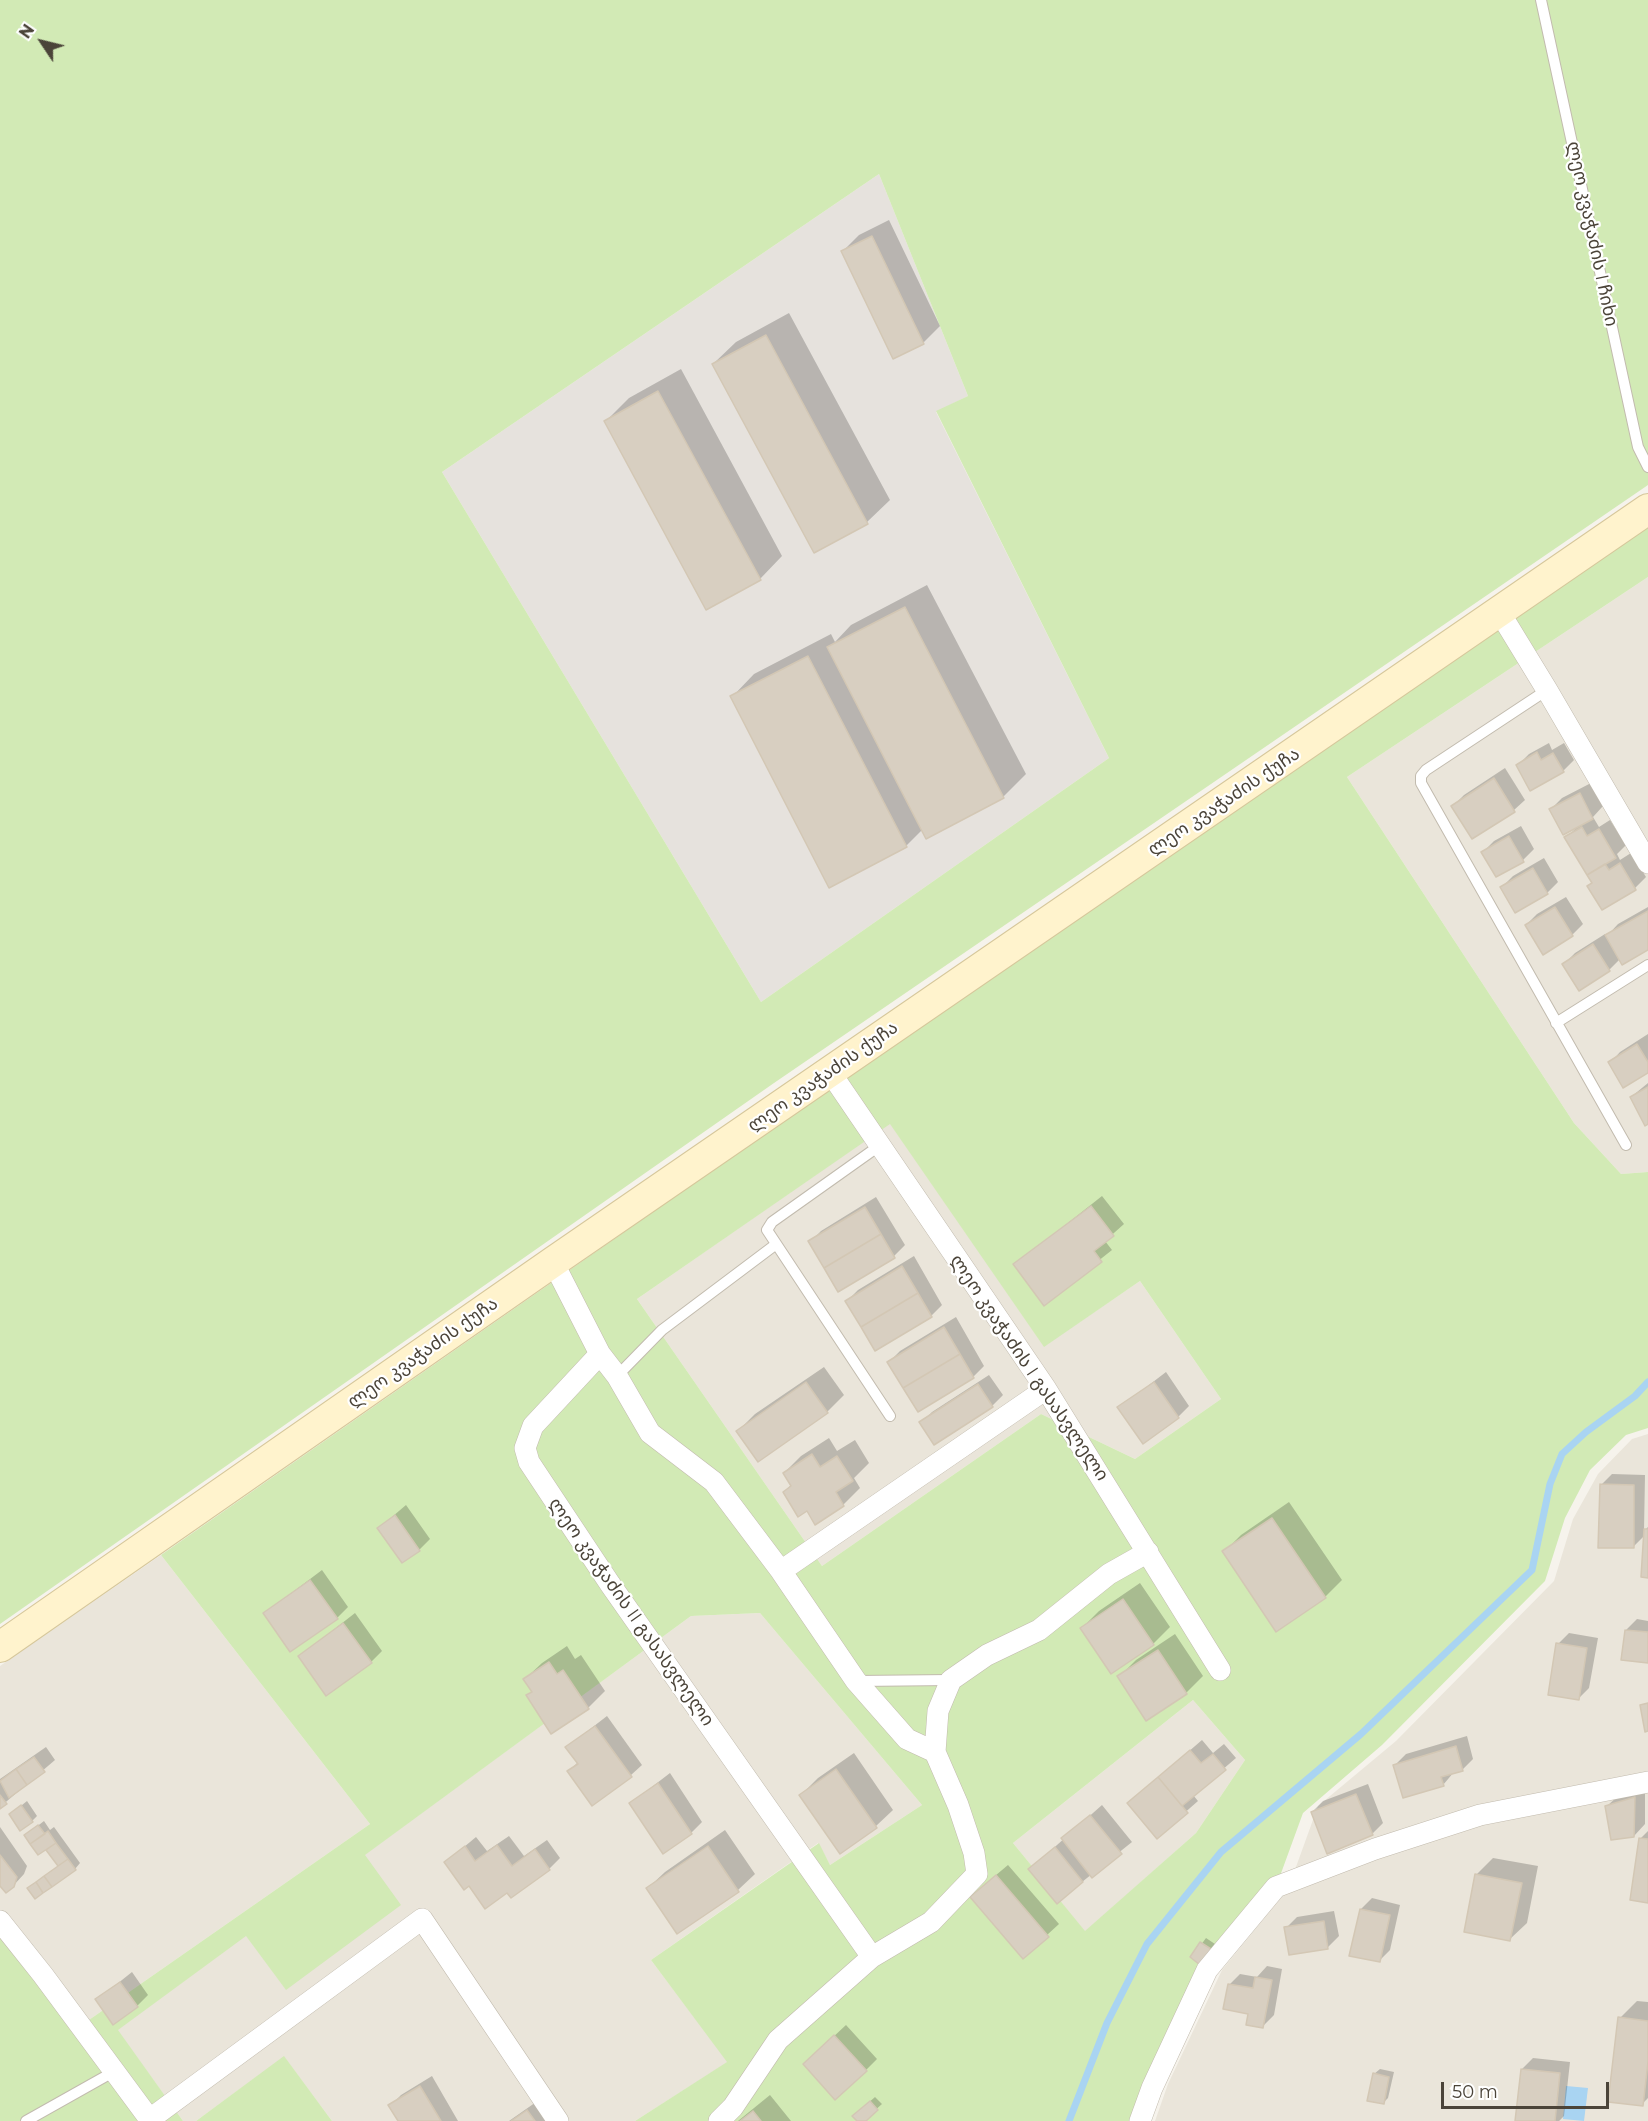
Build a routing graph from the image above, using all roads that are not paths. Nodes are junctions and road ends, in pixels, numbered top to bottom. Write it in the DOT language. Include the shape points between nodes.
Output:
graph roads {
  1 [pos="1541,0"];
  2 [pos="1648,467"];
  3 [pos="1648,509"];
  4 [pos="1500,613"];
  5 [pos="1548,690"];
  6 [pos="1648,862"];
  7 [pos="1648,965"];
  8 [pos="1556,1023"];
  9 [pos="830,1072"];
  10 [pos="1626,1145"];
  11 [pos="879,1146"];
  12 [pos="775,1245"];
  13 [pos="553,1262"];
  14 [pos="600,1354"];
  15 [pos="618,1376"];
  16 [pos="1046,1389"];
  17 [pos="890,1416"];
  18 [pos="1148,1552"];
  19 [pos="781,1571"];
  20 [pos="0,1647"];
  21 [pos="1220,1670"];
  22 [pos="951,1680"];
  23 [pos="856,1681"];
  24 [pos="935,1752"];
  25 [pos="1648,1782"];
  26 [pos="0,1921"];
  27 [pos="872,1957"];
  28 [pos="115,2071"];
  29 [pos="151,2120"];
  30 [pos="26,2121"];
  31 [pos="558,2121"];
  32 [pos="719,2121"];
  33 [pos="1140,2121"];
  1 -- 2 [label="lane, ლეო კვაჭაძის I ჩიხი" via="1638,447"];
  3 -- 4 [label="main road, ლეო კვაჭაძის ქუჩა"];
  4 -- 5 [label="street"];
  4 -- 9 [label="main road, ლეო კვაჭაძის ქუჩა"];
  5 -- 6 [label="street"];
  5 -- 8 [label="lane" via="1426,770 1421,783"];
  7 -- 8 [label="lane"];
  8 -- 10 [label="lane"];
  9 -- 11 [label="street, ლეო კვაჭაძის I გასასვლელი"];
  9 -- 13 [label="main road, ლეო კვაჭაძის ქუჩა"];
  11 -- 12 [label="lane" via="772,1222 767,1230"];
  11 -- 16 [label="street, ლეო კვაჭაძის I გასასვლელი"];
  12 -- 15 [label="lane" via="662,1330"];
  12 -- 17 [label="lane"];
  13 -- 14 [label="street"];
  13 -- 20 [label="main road, ლეო კვაჭაძის ქუჩა"];
  14 -- 15 [label="street"];
  14 -- 27 [label="street, ლეო კვაჭაძის II გასასვლელი" via="533,1426 525,1448 529,1462"];
  15 -- 19 [label="street" via="650,1433 714,1482"];
  16 -- 18 [label="street, ლეო კვაჭაძის I გასასვლელი"];
  16 -- 19 [label="street"];
  18 -- 21 [label="street, ლეო კვაჭაძის I გასასვლელი"];
  18 -- 22 [label="street" via="1109,1574 1039,1630 987,1655"];
  19 -- 23 [label="street"];
  22 -- 23 [label="lane"];
  22 -- 24 [label="street" via="938,1711"];
  23 -- 24 [label="street" via="907,1739"];
  24 -- 27 [label="street" via="958,1805 977,1874 931,1922"];
  25 -- 33 [label="street" via="1479,1815 1276,1887 1207,1970"];
  26 -- 28 [label="street"];
  27 -- 32 [label="street" via="778,2040 733,2107"];
  28 -- 29 [label="street"];
  28 -- 30 [label="lane"];
  29 -- 31 [label="street" via="422,1919"];
}
